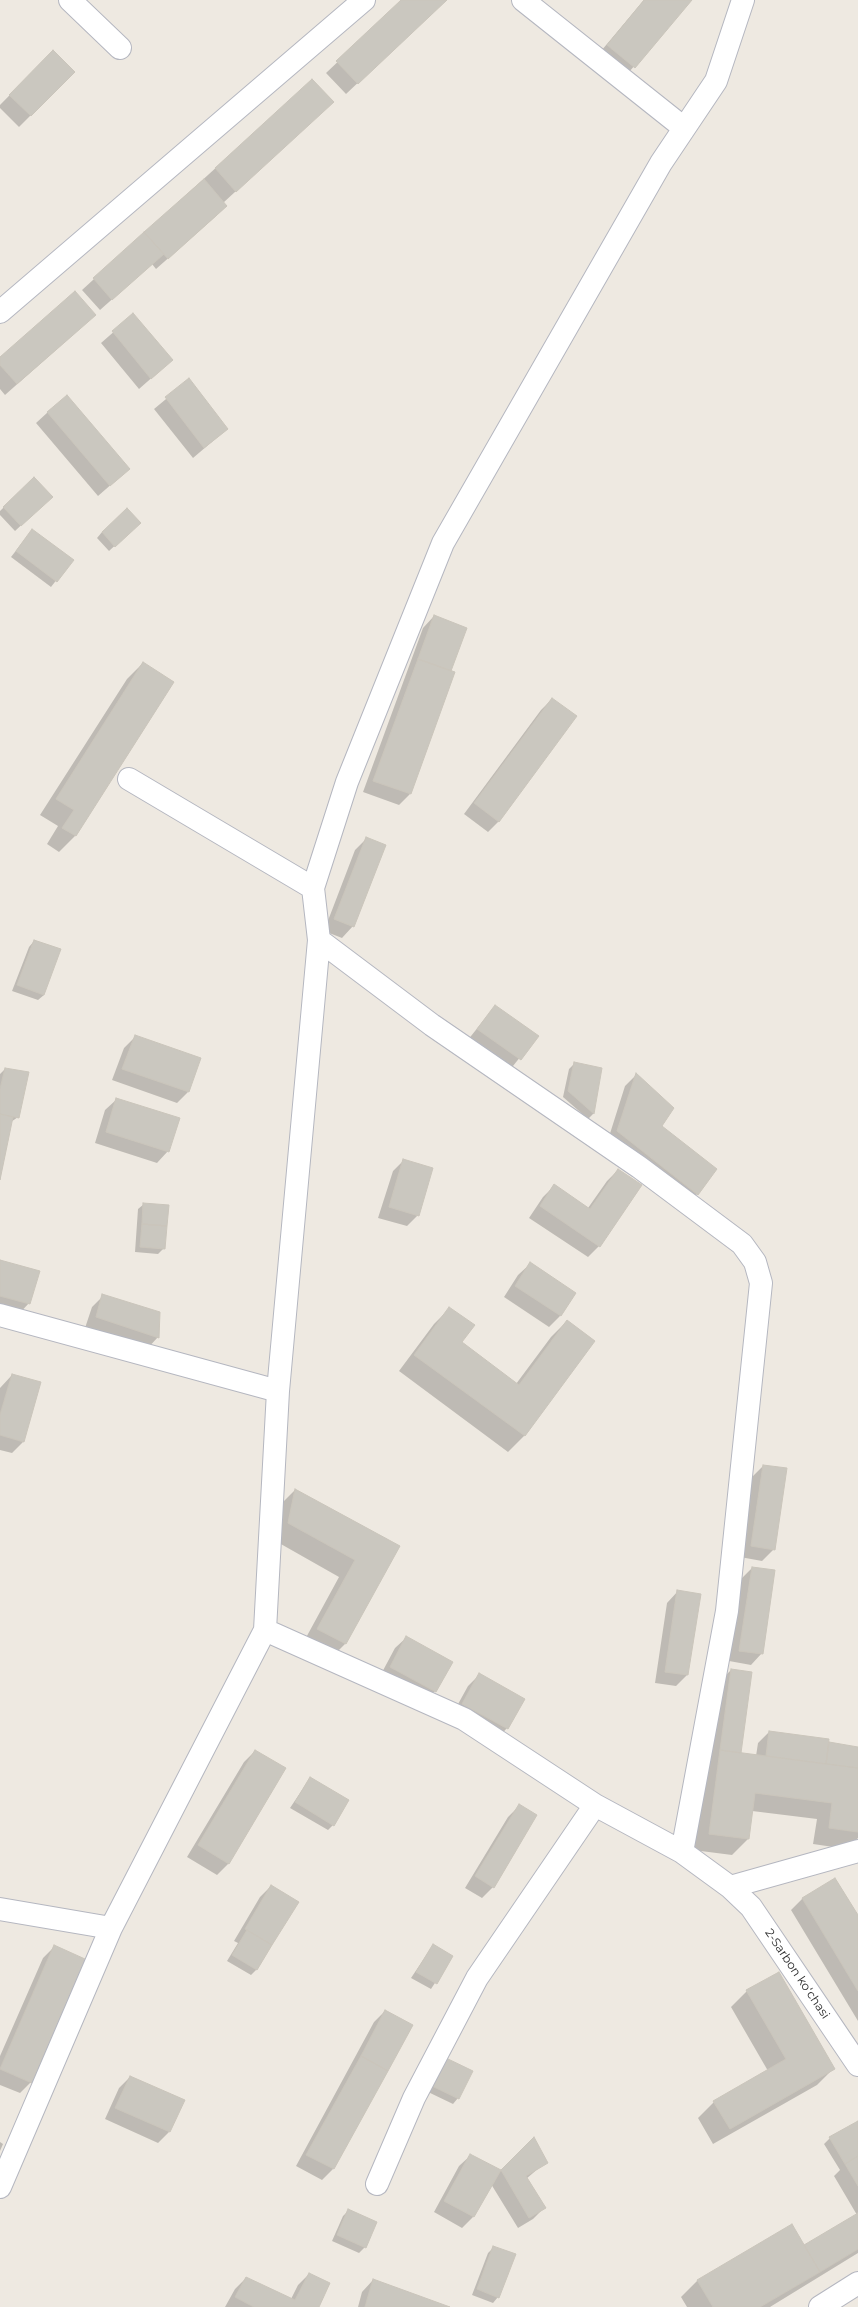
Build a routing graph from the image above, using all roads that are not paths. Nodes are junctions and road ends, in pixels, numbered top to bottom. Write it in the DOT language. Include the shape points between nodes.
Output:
graph roads {
  1 [pos="70,0"];
  2 [pos="364,0"];
  3 [pos="523,0"];
  4 [pos="743,0"];
  5 [pos="120,48"];
  6 [pos="684,128"];
  7 [pos="0,312"];
  8 [pos="129,779"];
  9 [pos="313,888"];
  10 [pos="319,940"];
  11 [pos="0,1315"];
  12 [pos="278,1391"];
  13 [pos="265,1630"];
  14 [pos="595,1805"];
  15 [pos="858,1851"];
  16 [pos="682,1852"];
  17 [pos="730,1887"];
  18 [pos="0,1909"];
  19 [pos="111,1928"];
  20 [pos="858,2065"];
  21 [pos="377,2184"];
  22 [pos="0,2187"];
  23 [pos="858,2283"];
  24 [pos="820,2307"];
  1 -- 5 [label="street"];
  2 -- 7 [label="street"];
  3 -- 6 [label="street"];
  4 -- 6 [label="street" via="716,81"];
  6 -- 9 [label="street" via="661,163 443,543 347,782"];
  8 -- 9 [label="street"];
  9 -- 10 [label="street"];
  10 -- 12 [label="street"];
  10 -- 16 [label="street" via="432,1024 639,1167 742,1244 755,1262 761,1283 727,1611"];
  11 -- 12 [label="street"];
  12 -- 13 [label="street"];
  13 -- 14 [label="street, 2-Sarbon koʻchasi" via="464,1718"];
  13 -- 19 [label="street"];
  14 -- 16 [label="street, 2-Sarbon koʻchasi"];
  14 -- 21 [label="street" via="477,1978 414,2098"];
  15 -- 17 [label="street"];
  16 -- 17 [label="street, 2-Sarbon koʻchasi"];
  17 -- 20 [label="street, 2-Sarbon koʻchasi" via="752,1907"];
  18 -- 19 [label="street"];
  19 -- 22 [label="street"];
  23 -- 24 [label="street"];
}
